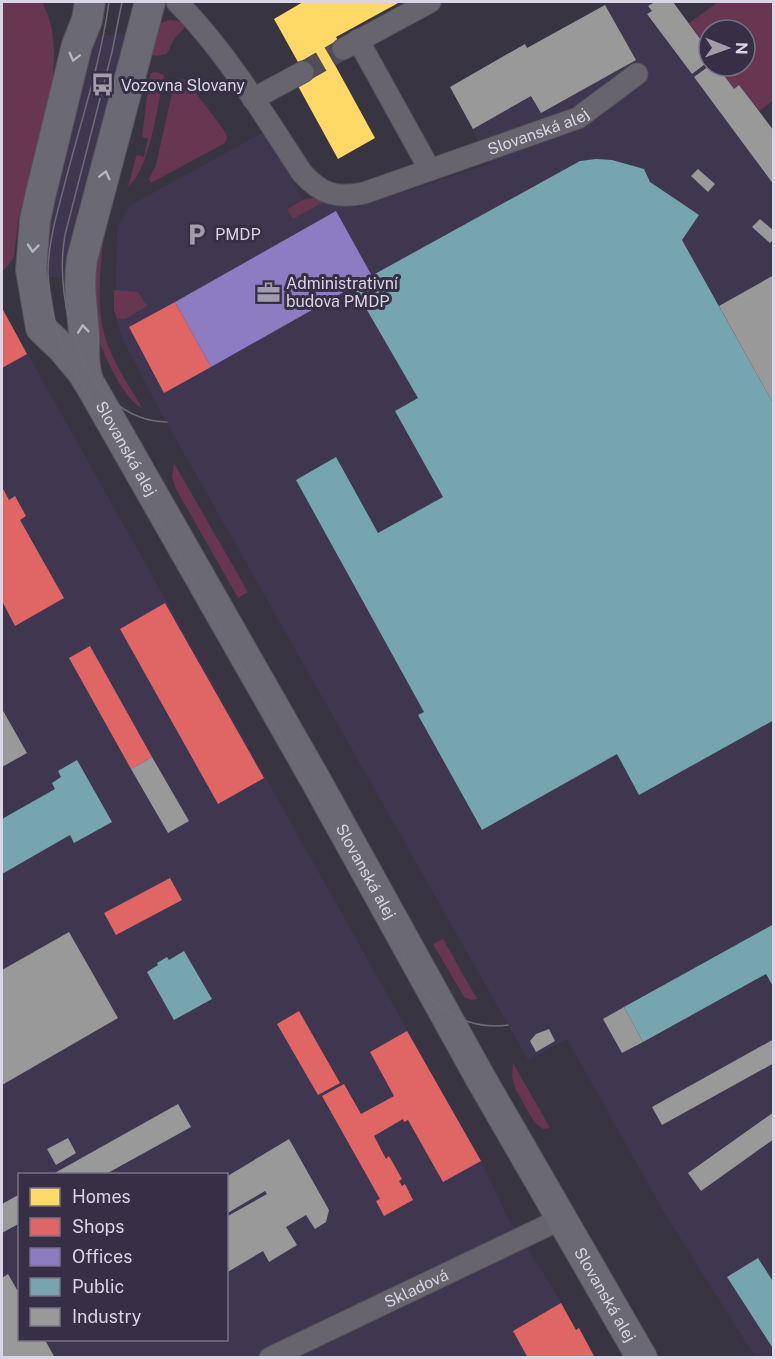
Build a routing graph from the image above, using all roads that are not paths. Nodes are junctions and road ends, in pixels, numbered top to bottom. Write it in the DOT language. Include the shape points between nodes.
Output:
graph roads {
  1 [pos="90,2"];
  2 [pos="150,2"];
  3 [pos="177,2"];
  4 [pos="430,2"];
  5 [pos="303,72"];
  6 [pos="638,74"];
  7 [pos="253,99"];
  8 [pos="430,170"];
  9 [pos="91,386"];
  10 [pos="563,1218"];
  11 [pos="270,1358"];
  12 [pos="642,1358"];
  1 -- 9 [label="main road, Slovanská alej, one-way" via="35,220 31,270 41,328"];
  9 -- 2 [label="main road, Slovanská alej, one-way" via="83,358 79,280 82,259"];
  3 -- 7 [label="street, Slovanská alej" via="197,21"];
  4 -- 8 [label="street" via="351,44"];
  5 -- 7 [label="street"];
  6 -- 8 [label="street, Slovanská alej" via="578,118"];
  7 -- 8 [label="street, Slovanská alej" via="302,173 332,195 364,193"];
  9 -- 10 [label="main road, Slovanská alej"];
  10 -- 11 [label="street, Skladová"];
  10 -- 12 [label="main road, Slovanská alej"];
}
